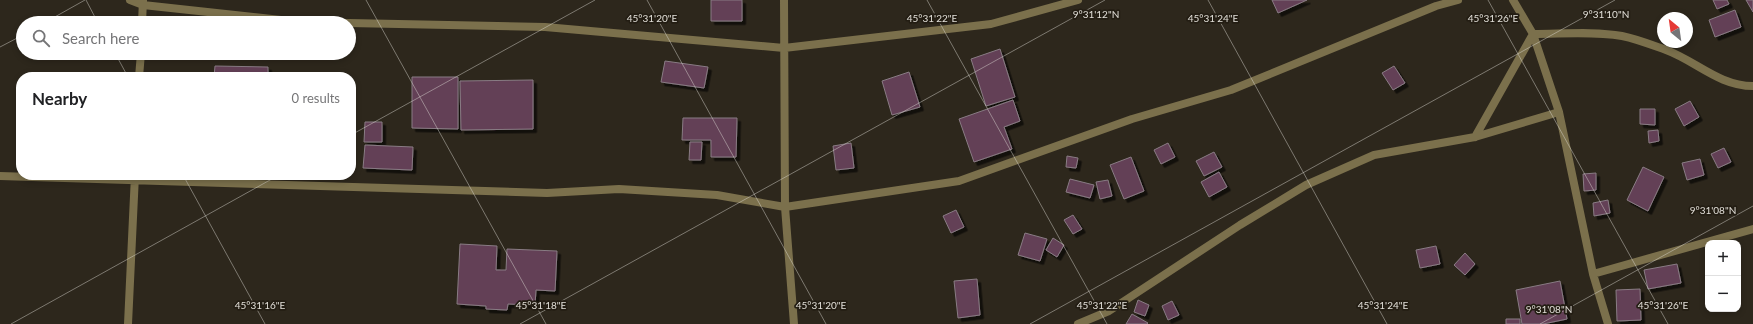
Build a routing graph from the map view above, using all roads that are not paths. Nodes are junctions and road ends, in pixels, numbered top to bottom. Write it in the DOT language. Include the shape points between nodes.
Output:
graph roads {
  1 [pos="130,0"];
  2 [pos="784,0"];
  3 [pos="1078,0"];
  4 [pos="1458,0"];
  5 [pos="1513,0"];
  6 [pos="143,2"];
  7 [pos="142,16"];
  8 [pos="252,16"];
  9 [pos="356,23"];
  10 [pos="1533,34"];
  11 [pos="784,48"];
  12 [pos="141,60"];
  13 [pos="140,72"];
  14 [pos="1753,86"];
  15 [pos="1559,112"];
  16 [pos="1474,137"];
  17 [pos="0,176"];
  18 [pos="16,176"];
  19 [pos="135,180"];
  20 [pos="190,180"];
  21 [pos="785,207"];
  22 [pos="1753,229"];
  23 [pos="1593,274"];
  24 [pos="128,324"];
  25 [pos="794,324"];
  26 [pos="1078,324"];
  27 [pos="1608,324"];
  1 -- 6 [label="street"];
  2 -- 11 [label="street"];
  3 -- 11 [label="street" via="991,24"];
  4 -- 21 [label="street" via="1436,6 1231,90 1132,119 959,181"];
  5 -- 10 [label="street"];
  6 -- 7 [label="street"];
  6 -- 8 [label="street"];
  9 -- 11 [label="street" via="545,28"];
  10 -- 14 [label="street" via="1623,36 1668,51 1720,79"];
  10 -- 15 [label="street"];
  10 -- 16 [label="street"];
  11 -- 21 [label="street"];
  12 -- 13 [label="street"];
  15 -- 16 [label="street"];
  15 -- 23 [label="street"];
  16 -- 26 [label="street" via="1374,155 1306,185 1109,311"];
  17 -- 18 [label="street"];
  19 -- 24 [label="street"];
  20 -- 21 [label="street" via="547,193 620,189 717,195"];
  21 -- 25 [label="street"];
  22 -- 23 [label="street"];
  23 -- 27 [label="street"];
}
